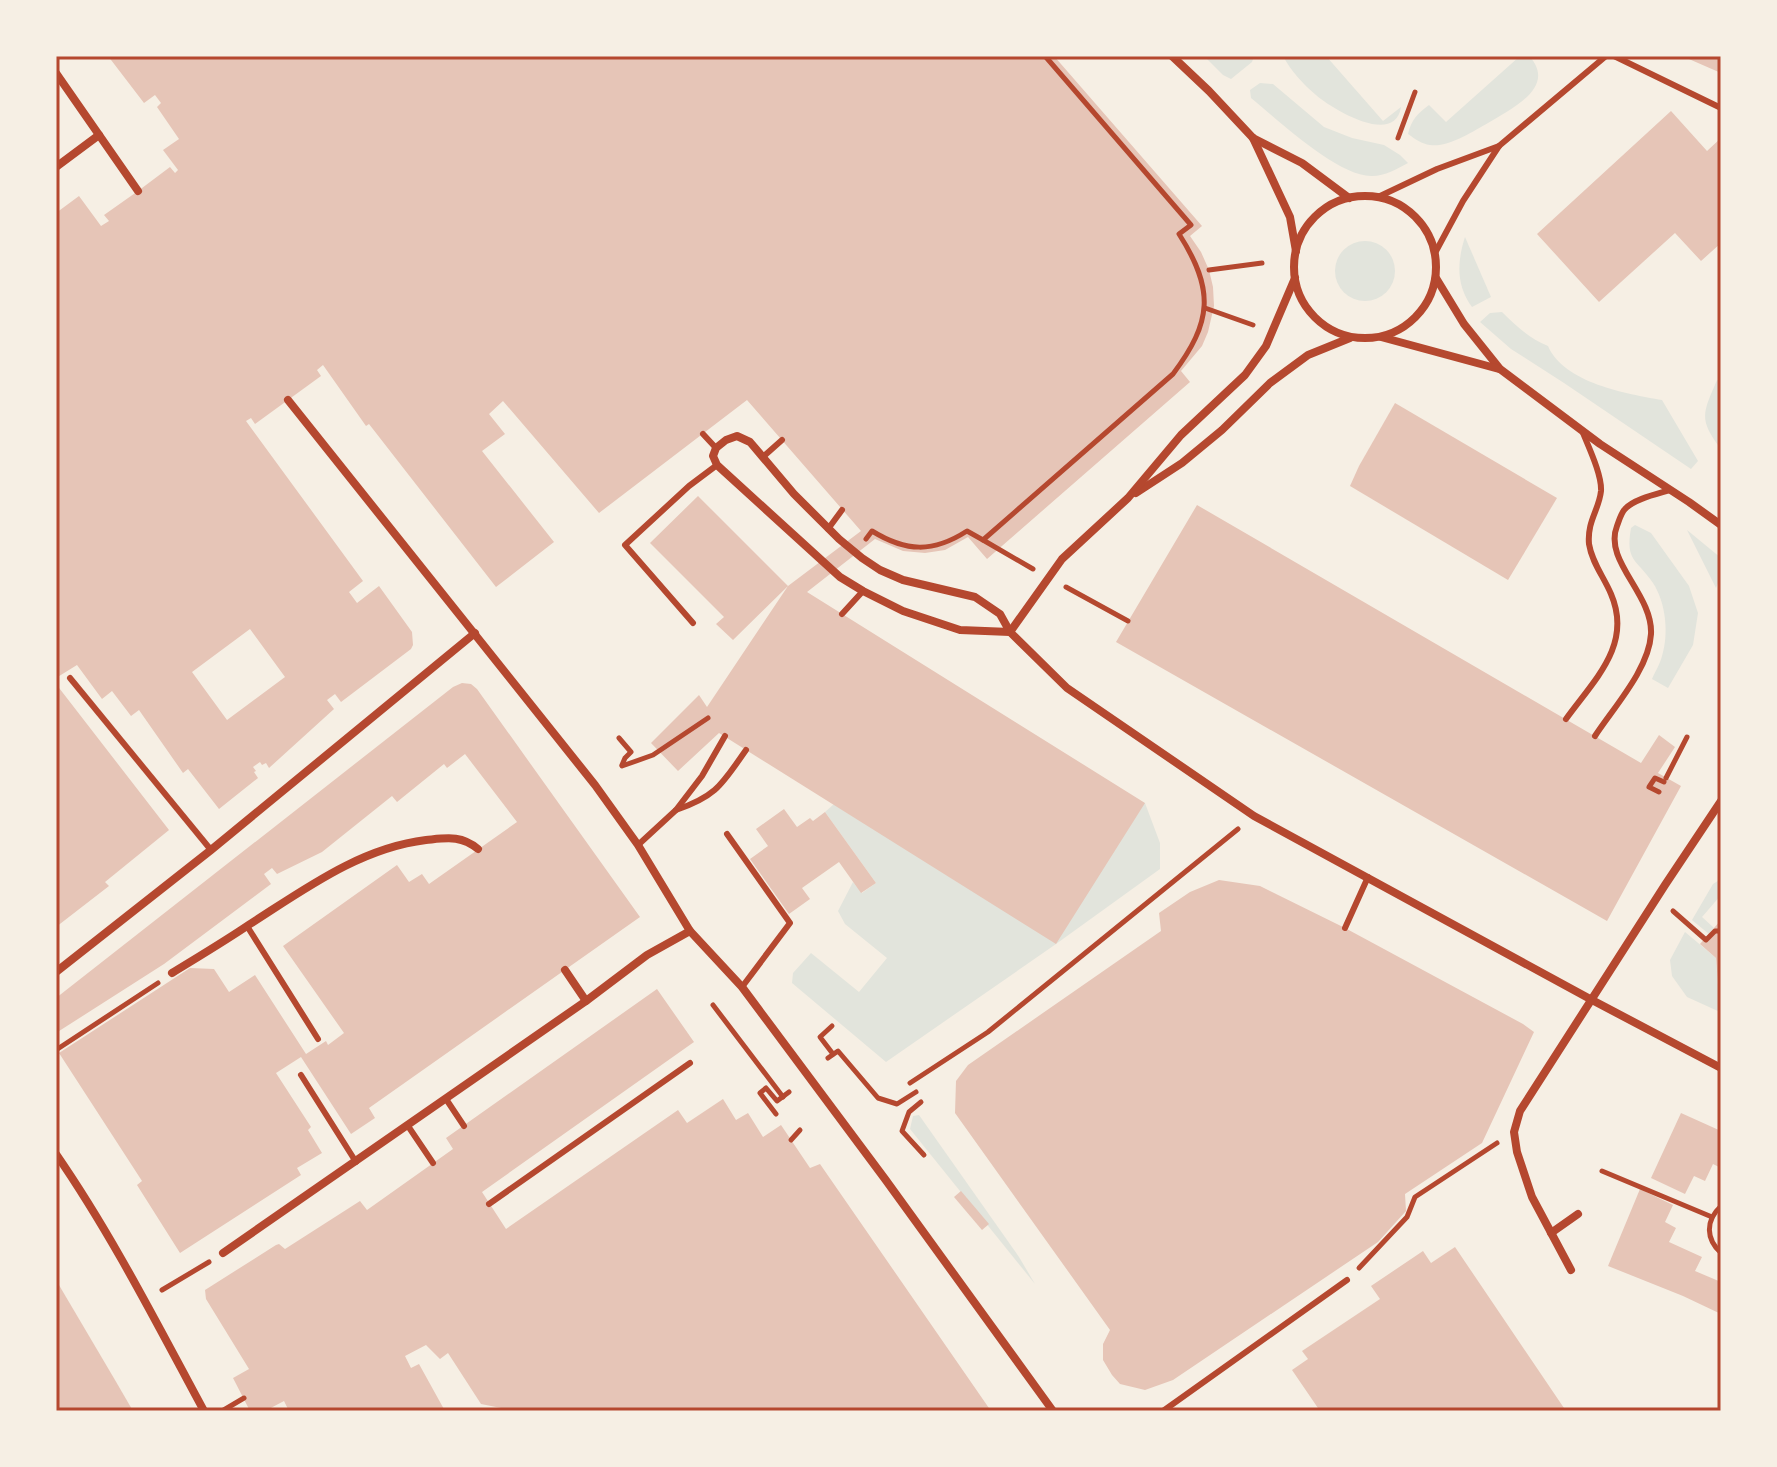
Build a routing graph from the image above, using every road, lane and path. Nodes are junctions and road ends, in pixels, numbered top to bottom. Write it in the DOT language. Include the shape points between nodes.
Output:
graph roads {
  1 [pos="1045,56"];
  2 [pos="1172,56"];
  3 [pos="1606,56"];
  4 [pos="1614,56"];
  5 [pos="56,73"];
  6 [pos="1415,92"];
  7 [pos="1721,108"];
  8 [pos="99,135"];
  9 [pos="1253,138"];
  10 [pos="1398,138"];
  11 [pos="1499,146"];
  12 [pos="56,167"];
  13 [pos="138,191"];
  14 [pos="1378,197"];
  15 [pos="1349,198"];
  16 [pos="1296,252"];
  17 [pos="1435,253"];
  18 [pos="1262,263"];
  19 [pos="1209,270"];
  20 [pos="1295,278"];
  21 [pos="1436,278"];
  22 [pos="1205,308"];
  23 [pos="1253,325"];
  24 [pos="1351,337"];
  25 [pos="1380,337"];
  26 [pos="1500,369"];
  27 [pos="288,400"];
  28 [pos="1582,431"];
  29 [pos="703,434"];
  30 [pos="782,440"];
  31 [pos="716,448"];
  32 [pos="764,456"];
  33 [pos="717,465"];
  34 [pos="1670,490"];
  35 [pos="1128,498"];
  36 [pos="842,510"];
  37 [pos="1719,522"];
  38 [pos="828,529"];
  39 [pos="865,540"];
  40 [pos="983,540"];
  41 [pos="998,549"];
  42 [pos="863,591"];
  43 [pos="842,614"];
  44 [pos="693,623"];
  45 [pos="1010,632"];
  46 [pos="475,633"];
  47 [pos="70,678"];
  48 [pos="708,718"];
  49 [pos="1566,719"];
  50 [pos="725,736"];
  51 [pos="1595,736"];
  52 [pos="1687,737"];
  53 [pos="619,738"];
  54 [pos="746,750"];
  55 [pos="1659,792"];
  56 [pos="1721,801"];
  57 [pos="676,810"];
  58 [pos="1254,816"];
  59 [pos="727,834"];
  60 [pos="638,845"];
  61 [pos="478,849"];
  62 [pos="211,850"];
  63 [pos="1368,877"];
  64 [pos="1657,898"];
  65 [pos="247,926"];
  66 [pos="1345,928"];
  67 [pos="690,931"];
  68 [pos="1721,931"];
  69 [pos="565,970"];
  70 [pos="56,972"];
  71 [pos="172,973"];
  72 [pos="742,987"];
  73 [pos="1592,1000"];
  74 [pos="586,1001"];
  75 [pos="713,1005"];
  76 [pos="832,1026"];
  77 [pos="318,1039"];
  78 [pos="56,1050"];
  79 [pos="690,1063"];
  80 [pos="1721,1068"];
  81 [pos="301,1075"];
  82 [pos="910,1083"];
  83 [pos="916,1092"];
  84 [pos="446,1099"];
  85 [pos="921,1102"];
  86 [pos="776,1114"];
  87 [pos="408,1126"];
  88 [pos="464,1126"];
  89 [pos="800,1130"];
  90 [pos="1514,1132"];
  91 [pos="791,1140"];
  92 [pos="56,1154"];
  93 [pos="924,1155"];
  94 [pos="356,1162"];
  95 [pos="433,1163"];
  96 [pos="1602,1171"];
  97 [pos="489,1204"];
  98 [pos="1721,1206"];
  99 [pos="1578,1214"];
  100 [pos="1712,1217"];
  101 [pos="1551,1233"];
  102 [pos="223,1253"];
  103 [pos="1721,1253"];
  104 [pos="1571,1270"];
  105 [pos="1347,1280"];
  106 [pos="144,1301"];
  107 [pos="244,1398"];
  108 [pos="204,1411"];
  109 [pos="222,1411"];
  110 [pos="1053,1411"];
  111 [pos="1163,1411"];
  1 -- 22 [label="path" via="1191,225 1179,234 1199,269"];
  2 -- 9 [label="street"];
  3 -- 11 [label="lane"];
  4 -- 7 [label="lane"];
  5 -- 8 [label="street"];
  6 -- 10 [label="path"];
  8 -- 12 [label="street"];
  8 -- 13 [label="street"];
  9 -- 15 [label="street" via="1302,163"];
  9 -- 16 [label="street" via="1290,217"];
  11 -- 14 [label="lane"];
  11 -- 17 [label="lane"];
  14 -- 15 [label="street"];
  14 -- 17 [label="street" via="1415,216"];
  15 -- 16 [label="street" via="1315,218"];
  16 -- 20 [label="street"];
  17 -- 21 [label="street"];
  18 -- 19 [label="path"];
  20 -- 24 [label="street" via="1313,316 1330,330"];
  20 -- 35 [label="street" via="1266,346 1245,375 1181,435"];
  21 -- 25 [label="street" via="1430,299 1417,316"];
  21 -- 26 [label="street"];
  22 -- 23 [label="path"];
  22 -- 40 [label="path" via="1194,342 1173,374"];
  24 -- 25 [label="street"];
  24 -- 35 [label="street" via="1308,355 1182,463"];
  25 -- 26 [label="street"];
  26 -- 28 [label="street"];
  27 -- 46 [label="street"];
  28 -- 34 [label="street"];
  28 -- 49 [label="lane" via="1601,490 1589,543 1611,595 1618,635 1609,660"];
  29 -- 31 [label="lane"];
  30 -- 32 [label="lane"];
  31 -- 32 [label="street" via="737,436"];
  31 -- 33 [label="street"];
  32 -- 38 [label="street"];
  33 -- 42 [label="street" via="828,567"];
  33 -- 44 [label="lane" via="625,545"];
  34 -- 37 [label="street"];
  34 -- 51 [label="lane" via="1624,510 1613,536 1617,556 1650,618 1651,633 1640,671"];
  35 -- 45 [label="street" via="1062,559"];
  36 -- 38 [label="lane"];
  38 -- 45 [label="street" via="880,570 975,597 1000,614"];
  39 -- 40 [label="path" via="872,531 888,541 928,547 967,531"];
  40 -- 41 [label="path"];
  42 -- 43 [label="lane"];
  42 -- 45 [label="street" via="960,630"];
  45 -- 58 [label="street" via="1067,688"];
  46 -- 60 [label="street"];
  46 -- 62 [label="street"];
  47 -- 62 [label="lane"];
  48 -- 53 [label="path" via="653,755 622,766 631,752"];
  50 -- 57 [label="lane"];
  52 -- 55 [label="path" via="1665,780 1655,778 1649,787"];
  54 -- 57 [label="lane" via="717,790"];
  56 -- 64 [label="street"];
  57 -- 60 [label="lane"];
  58 -- 63 [label="street"];
  58 -- 82 [label="path" via="988,1032"];
  59 -- 72 [label="lane" via="790,923"];
  60 -- 67 [label="street"];
  61 -- 65 [label="street" via="450,838 403,843 361,858"];
  62 -- 70 [label="street"];
  63 -- 66 [label="lane"];
  63 -- 73 [label="street"];
  64 -- 68 [label="path" via="1706,940"];
  64 -- 73 [label="street"];
  65 -- 71 [label="street"];
  65 -- 77 [label="lane"];
  67 -- 72 [label="street"];
  67 -- 74 [label="street" via="647,955"];
  69 -- 74 [label="street"];
  71 -- 78 [label="path"];
  72 -- 110 [label="street"];
  73 -- 80 [label="street"];
  73 -- 90 [label="street" via="1520,1111"];
  74 -- 84 [label="street"];
  75 -- 86 [label="path" via="786,1094 777,1101 766,1088 760,1093"];
  76 -- 83 [label="path" via="820,1037 831,1056 838,1051 878,1098 897,1104"];
  79 -- 97 [label="lane"];
  81 -- 94 [label="lane"];
  84 -- 87 [label="street"];
  84 -- 88 [label="lane"];
  85 -- 93 [label="path" via="909,1112 902,1131"];
  87 -- 94 [label="street"];
  87 -- 95 [label="lane"];
  89 -- 91 [label="path"];
  90 -- 101 [label="street" via="1532,1197"];
  90 -- 105 [label="path" via="1415,1197 1407,1217"];
  92 -- 106 [label="street"];
  94 -- 102 [label="street"];
  96 -- 100 [label="path"];
  98 -- 100 [label="path"];
  99 -- 101 [label="street"];
  100 -- 103 [label="path" via="1709,1236"];
  101 -- 104 [label="street"];
  102 -- 106 [label="path"];
  105 -- 111 [label="lane"];
  106 -- 108 [label="street"];
  107 -- 109 [label="path"];
}
